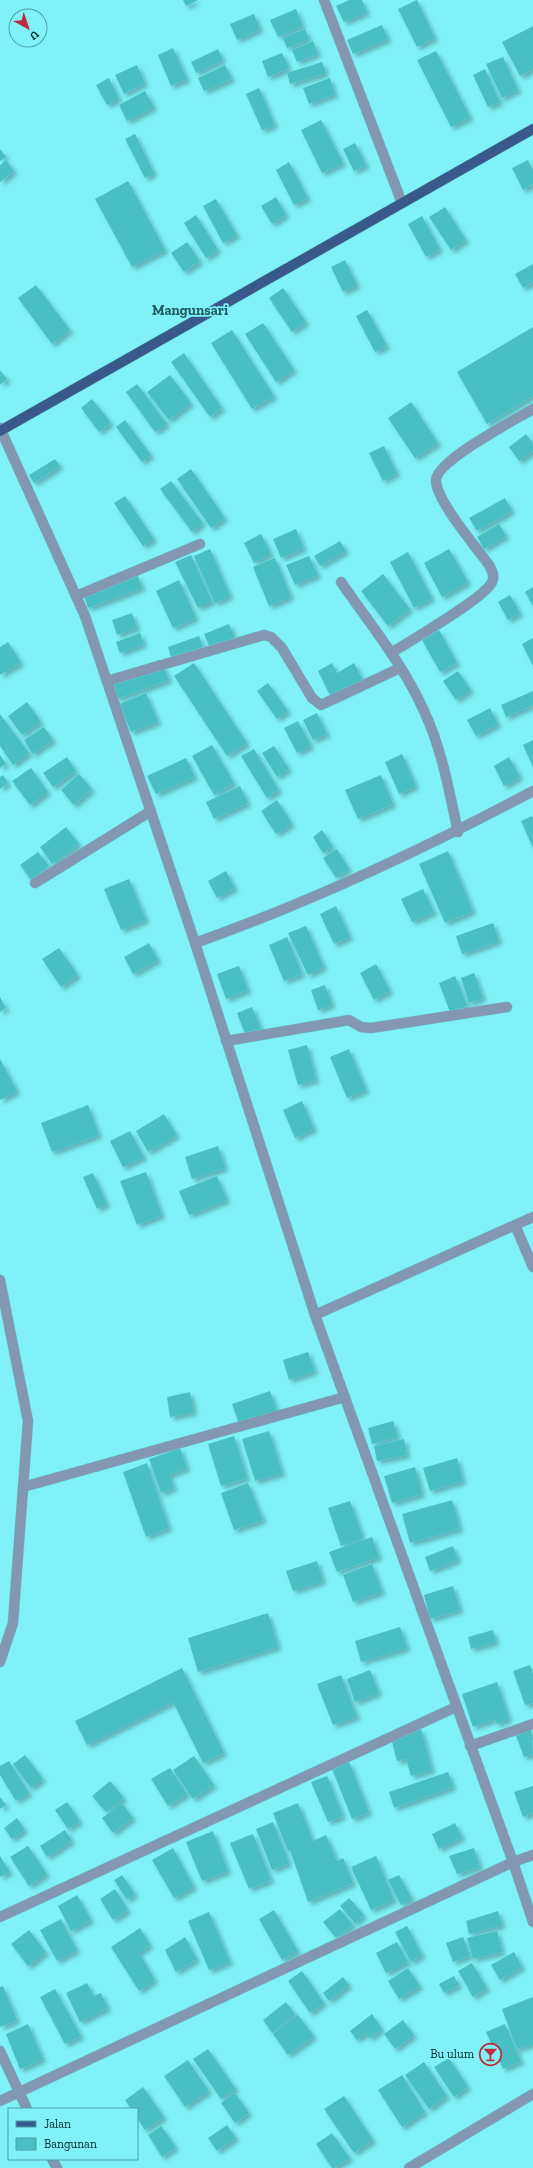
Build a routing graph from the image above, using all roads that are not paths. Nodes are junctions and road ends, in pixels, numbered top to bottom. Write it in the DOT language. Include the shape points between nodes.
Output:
graph roads {
  1 [pos="324,0"];
  2 [pos="533,129"];
  3 [pos="402,203"];
  4 [pos="533,409"];
  5 [pos="1,429"];
  6 [pos="200,544"];
  7 [pos="341,582"];
  8 [pos="76,596"];
  9 [pos="391,653"];
  10 [pos="400,668"];
  11 [pos="107,681"];
  12 [pos="533,791"];
  13 [pos="151,811"];
  14 [pos="458,832"];
  15 [pos="35,883"];
  16 [pos="195,943"];
  17 [pos="507,1007"];
  18 [pos="226,1041"];
  19 [pos="533,1217"];
  20 [pos="515,1225"];
  21 [pos="533,1267"];
  22 [pos="0,1280"];
  23 [pos="315,1315"];
  24 [pos="345,1397"];
  25 [pos="23,1486"];
  26 [pos="0,1662"];
  27 [pos="456,1707"];
  28 [pos="533,1724"];
  29 [pos="470,1746"];
  30 [pos="533,1855"];
  31 [pos="513,1862"];
  32 [pos="0,1917"];
  33 [pos="533,1922"];
  34 [pos="0,2051"];
  35 [pos="19,2092"];
  36 [pos="533,2094"];
  37 [pos="0,2101"];
  38 [pos="27,2108"];
  39 [pos="409,2168"];
  1 -- 3 [label="street"];
  2 -- 3 [label="main road"];
  3 -- 5 [label="main road"];
  4 -- 9 [label="street" via="453,457 440,470 436,480 441,498 489,565 494,574 493,582 480,596"];
  5 -- 8 [label="street"];
  6 -- 8 [label="street"];
  7 -- 9 [label="street"];
  8 -- 11 [label="street"];
  9 -- 10 [label="street"];
  10 -- 11 [label="street" via="321,704 312,698 276,641 271,637 258,635"];
  10 -- 14 [label="street" via="424,711 434,736"];
  11 -- 13 [label="street"];
  12 -- 14 [label="street"];
  13 -- 15 [label="street"];
  13 -- 16 [label="street"];
  14 -- 16 [label="street" via="257,921"];
  16 -- 18 [label="street"];
  17 -- 18 [label="street" via="371,1028 361,1027 349,1020"];
  18 -- 23 [label="street"];
  19 -- 20 [label="street"];
  20 -- 21 [label="street"];
  20 -- 23 [label="street"];
  22 -- 25 [label="street" via="28,1421"];
  23 -- 24 [label="street"];
  24 -- 25 [label="street"];
  24 -- 27 [label="street"];
  25 -- 26 [label="street" via="13,1623"];
  27 -- 29 [label="street"];
  27 -- 32 [label="street"];
  28 -- 29 [label="street"];
  29 -- 31 [label="street"];
  30 -- 31 [label="street"];
  31 -- 33 [label="street"];
  31 -- 35 [label="street"];
  34 -- 35 [label="street"];
  35 -- 37 [label="street"];
  35 -- 38 [label="street"];
  36 -- 39 [label="street"];
}
